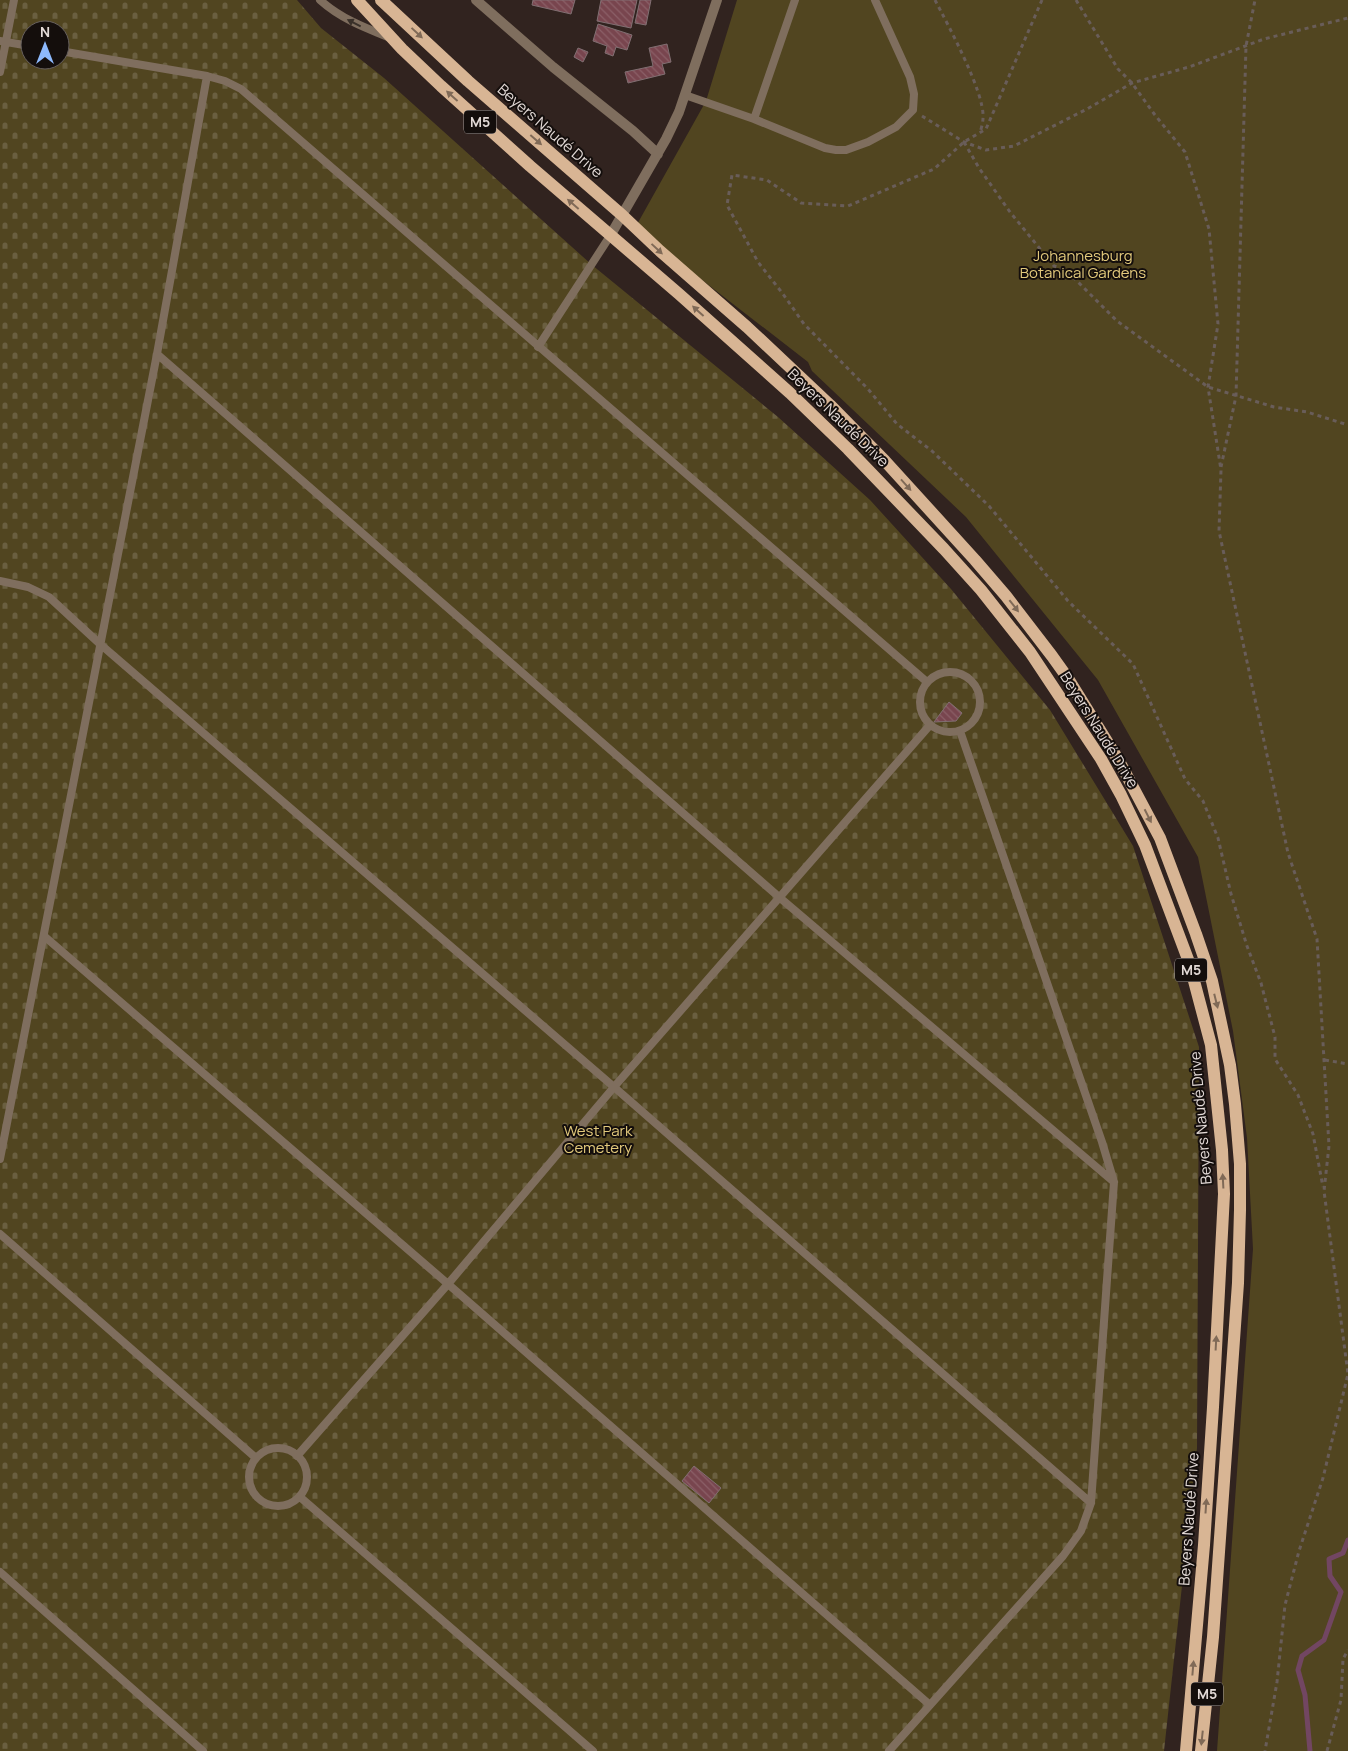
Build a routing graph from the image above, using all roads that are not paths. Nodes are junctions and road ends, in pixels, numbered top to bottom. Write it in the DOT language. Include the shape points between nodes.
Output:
graph roads {
  1 [pos="14,0"];
  2 [pos="320,0"];
  3 [pos="357,0"];
  4 [pos="381,0"];
  5 [pos="476,0"];
  6 [pos="717,0"];
  7 [pos="795,0"];
  8 [pos="875,0"];
  9 [pos="392,38"];
  10 [pos="3,41"];
  11 [pos="20,44"];
  12 [pos="70,53"];
  13 [pos="0,72"];
  14 [pos="207,76"];
  15 [pos="685,95"];
  16 [pos="754,119"];
  17 [pos="658,154"];
  18 [pos="622,215"];
  19 [pos="610,236"];
  20 [pos="538,347"];
  21 [pos="156,354"];
  22 [pos="0,581"];
  23 [pos="100,644"];
  24 [pos="927,682"];
  25 [pos="930,725"];
  26 [pos="960,731"];
  27 [pos="780,897"];
  28 [pos="44,936"];
  29 [pos="614,1087"];
  30 [pos="0,1159"];
  31 [pos="1114,1182"];
  32 [pos="0,1234"];
  33 [pos="448,1284"];
  34 [pos="298,1456"];
  35 [pos="256,1458"];
  36 [pos="300,1496"];
  37 [pos="1090,1503"];
  38 [pos="0,1572"];
  39 [pos="930,1705"];
  40 [pos="203,1751"];
  41 [pos="593,1751"];
  42 [pos="889,1751"];
  43 [pos="1186,1751"];
  44 [pos="1201,1751"];
  1 -- 10 [label="lane"];
  9 -- 2 [label="lane, one-way" via="358,25"];
  3 -- 9 [label="main road, Beyers Naudé Drive / M5"];
  4 -- 18 [label="main road, Beyers Naudé Drive / M5, one-way" via="468,81"];
  5 -- 17 [label="street"];
  6 -- 15 [label="street"];
  7 -- 16 [label="lane"];
  8 -- 16 [label="lane" via="910,77 914,94 913,110 896,127 868,142 836,150"];
  19 -- 9 [label="main road, Beyers Naudé Drive / M5, one-way" via="440,86"];
  10 -- 11 [label="lane"];
  10 -- 13 [label="lane"];
  12 -- 14 [label="lane"];
  14 -- 20 [label="lane" via="241,89"];
  14 -- 21 [label="lane"];
  15 -- 16 [label="lane"];
  15 -- 17 [label="street"];
  17 -- 18 [label="street"];
  18 -- 19 [label="street"];
  18 -- 44 [label="main road, Beyers Naudé Drive / M5, one-way" via="830,405 952,534 1012,603 1067,678 1119,761 1160,838 1212,981 1230,1065 1238,1139 1238,1283 1213,1637"];
  19 -- 20 [label="lane"];
  43 -- 19 [label="main road, Beyers Naudé Drive / M5, one-way" via="1204,1545 1224,1194 1211,1045 1189,962 1167,901 1145,845 1101,758 1030,652 981,590 895,496 802,405"];
  20 -- 24 [label="lane"];
  21 -- 23 [label="lane"];
  21 -- 27 [label="lane"];
  22 -- 23 [label="lane" via="28,587 49,597"];
  23 -- 28 [label="lane"];
  23 -- 29 [label="lane"];
  24 -- 25 [label="lane" via="919,704 924,719"];
  24 -- 26 [label="lane" via="948,672 964,675 976,686 980,700 977,716"];
  25 -- 26 [label="lane" via="944,732"];
  25 -- 27 [label="lane"];
  26 -- 31 [label="lane"];
  27 -- 29 [label="lane"];
  27 -- 31 [label="lane"];
  28 -- 30 [label="lane"];
  28 -- 33 [label="lane"];
  29 -- 33 [label="lane"];
  29 -- 37 [label="lane"];
  31 -- 37 [label="lane"];
  32 -- 35 [label="lane"];
  33 -- 34 [label="lane"];
  33 -- 39 [label="lane"];
  34 -- 35 [label="lane" via="276,1448"];
  34 -- 36 [label="lane" via="307,1476"];
  35 -- 36 [label="lane" via="249,1479 259,1499 280,1506"];
  36 -- 41 [label="lane"];
  37 -- 39 [label="lane" via="1081,1531 1063,1556"];
  38 -- 40 [label="lane"];
  39 -- 42 [label="lane"];
}
